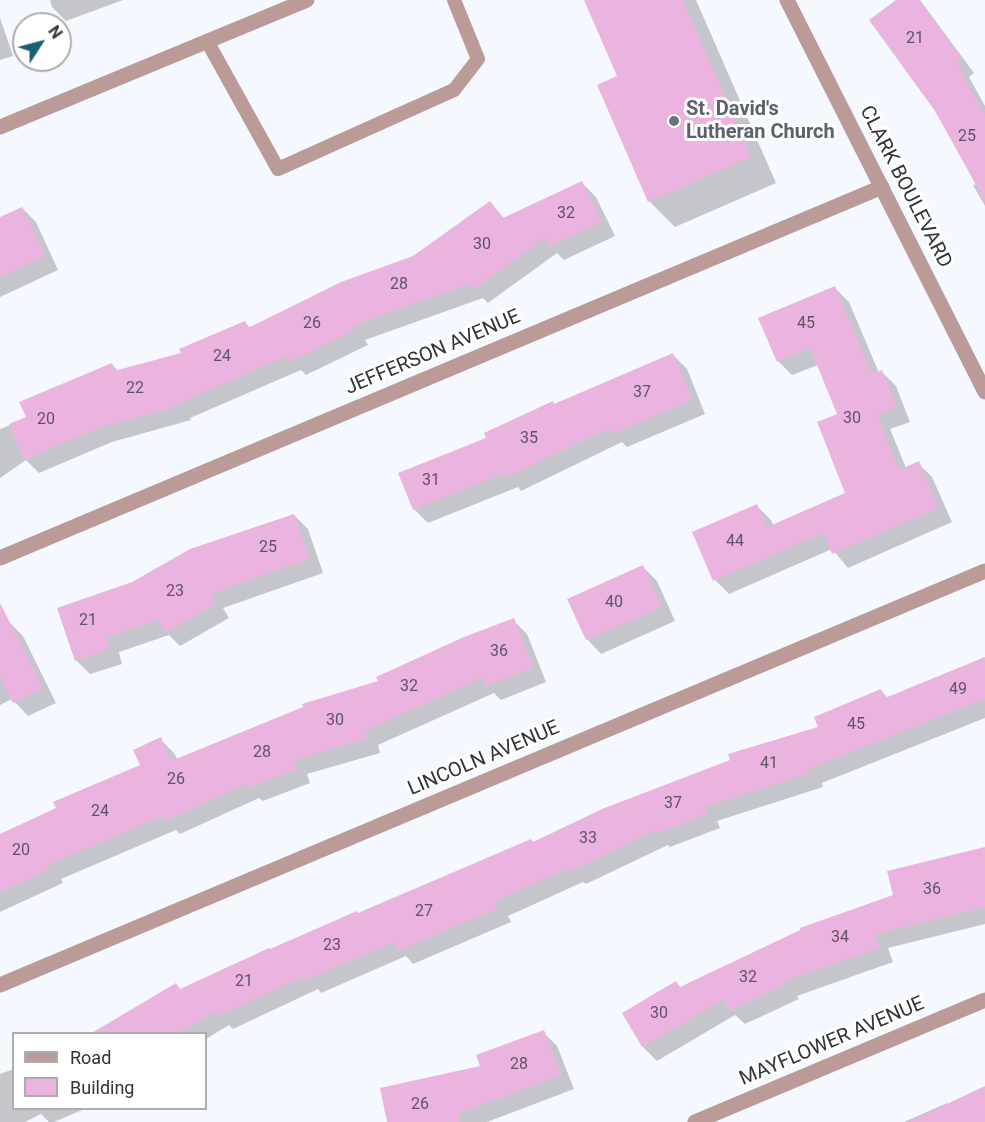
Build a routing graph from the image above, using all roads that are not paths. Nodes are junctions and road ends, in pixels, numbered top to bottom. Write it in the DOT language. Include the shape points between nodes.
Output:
graph roads {
  1 [pos="307,0"];
  2 [pos="454,0"];
  3 [pos="788,0"];
  4 [pos="207,41"];
  5 [pos="0,127"];
  6 [pos="882,187"];
  7 [pos="985,392"];
  8 [pos="0,558"];
  9 [pos="985,572"];
  10 [pos="0,985"];
  11 [pos="985,1000"];
  12 [pos="695,1122"];
  1 -- 4 [label="street"];
  2 -- 4 [label="lane" via="478,59 453,90 278,169"];
  3 -- 6 [label="street, CLARK BOULEVARD"];
  4 -- 5 [label="street"];
  6 -- 7 [label="street, CLARK BOULEVARD"];
  6 -- 8 [label="street, JEFFERSON AVENUE"];
  9 -- 10 [label="street, LINCOLN AVENUE"];
  11 -- 12 [label="street, MAYFLOWER AVENUE"];
}
